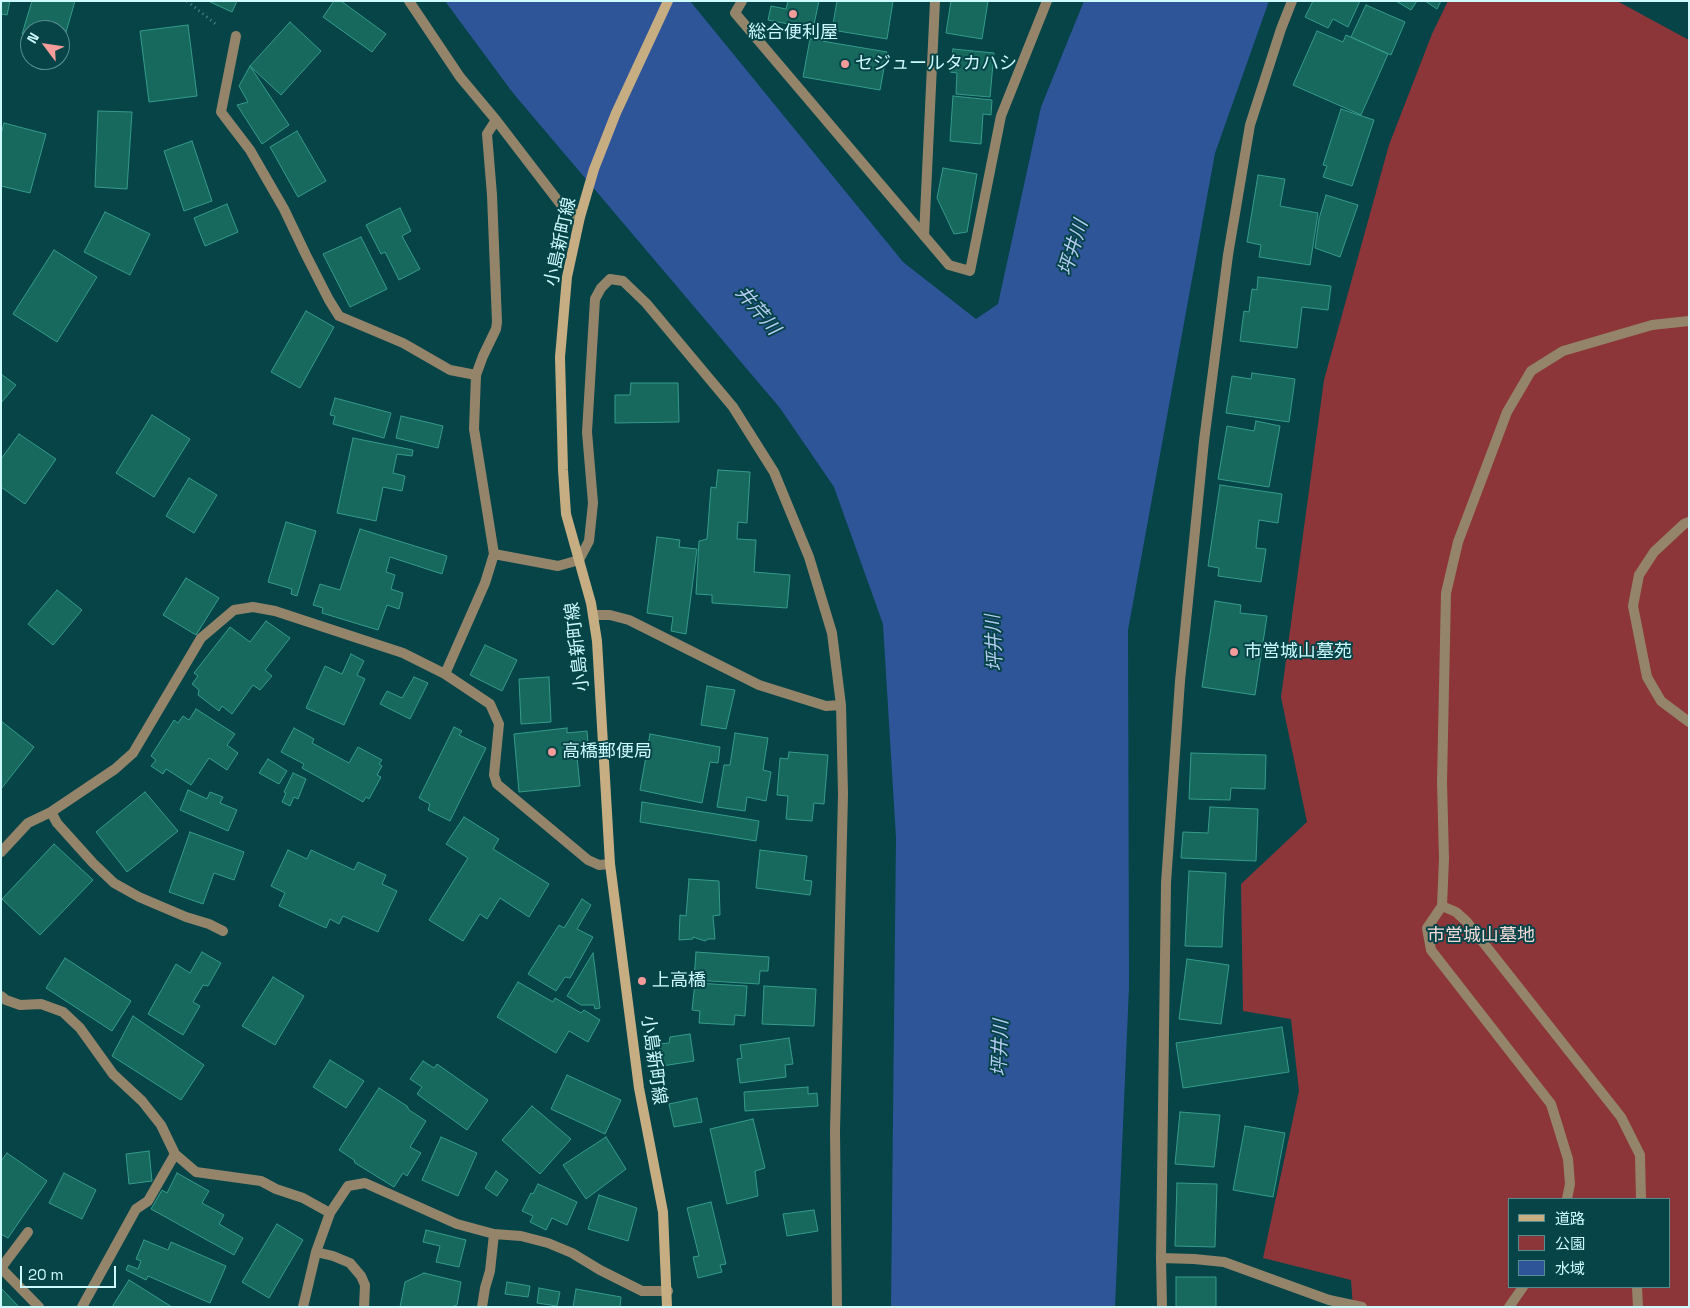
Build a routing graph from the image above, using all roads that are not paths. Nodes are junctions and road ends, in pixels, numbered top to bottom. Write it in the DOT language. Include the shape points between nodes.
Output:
graph roads {
  1 [pos="409,1"];
  2 [pos="668,1"];
  3 [pos="742,1"];
  4 [pos="935,1"];
  5 [pos="1047,1"];
  6 [pos="1292,1"];
  7 [pos="236,36"];
  8 [pos="496,120"];
  9 [pos="580,217"];
  10 [pos="924,236"];
  11 [pos="1689,321"];
  12 [pos="476,375"];
  13 [pos="1689,522"];
  14 [pos="494,554"];
  15 [pos="579,560"];
  16 [pos="593,615"];
  17 [pos="445,674"];
  18 [pos="841,705"];
  19 [pos="1689,722"];
  20 [pos="50,812"];
  21 [pos="1,852"];
  22 [pos="610,864"];
  23 [pos="1442,906"];
  24 [pos="223,932"];
  25 [pos="1,996"];
  26 [pos="175,1154"];
  27 [pos="1567,1198"];
  28 [pos="1641,1198"];
  29 [pos="330,1213"];
  30 [pos="28,1232"];
  31 [pos="494,1234"];
  32 [pos="316,1252"];
  33 [pos="1161,1258"];
  34 [pos="1,1268"];
  35 [pos="1522,1288"];
  36 [pos="1637,1288"];
  37 [pos="668,1291"];
  38 [pos="39,1307"];
  39 [pos="82,1307"];
  40 [pos="303,1307"];
  41 [pos="364,1307"];
  42 [pos="482,1307"];
  43 [pos="667,1307"];
  44 [pos="837,1307"];
  45 [pos="1162,1307"];
  46 [pos="1362,1307"];
  47 [pos="1509,1307"];
  48 [pos="1638,1307"];
  1 -- 8 [label="street" via="460,77"];
  2 -- 9 [label="main road, 小島新町線" via="616,113"];
  3 -- 10 [label="street" via="735,13"];
  4 -- 10 [label="street"];
  5 -- 10 [label="street" via="1001,116 970,271 949,265"];
  6 -- 33 [label="street" via="1250,125 1228,256 1203,451 1180,681 1166,883"];
  7 -- 12 [label="street" via="221,112 250,150 339,316 403,343 450,370"];
  8 -- 9 [label="street" via="562,206"];
  8 -- 12 [label="street" via="487,134 497,322"];
  9 -- 15 [label="main road, 小島新町線" via="567,277 560,356 566,514"];
  11 -- 23 [label="street" via="1652,325 1562,351 1531,371 1507,412 1458,542 1446,593"];
  12 -- 14 [label="street" via="474,429"];
  13 -- 19 [label="street" via="1654,552 1638,575 1633,606 1647,677 1661,701"];
  14 -- 15 [label="street" via="558,566"];
  14 -- 17 [label="street" via="485,583"];
  15 -- 16 [label="main road, 小島新町線"];
  15 -- 18 [label="street" via="589,541 593,503 587,432 595,299 610,279 623,281 646,303 733,407 774,472 809,556 832,633"];
  16 -- 18 [label="street" via="630,620 759,686 826,706"];
  16 -- 22 [label="main road, 小島新町線"];
  17 -- 20 [label="street" via="403,653 274,612 253,607 234,610 201,638 133,753 115,769"];
  17 -- 22 [label="street" via="490,704 499,724 494,774 497,784 588,860 599,865"];
  18 -- 44 [label="street" via="835,1131"];
  20 -- 21 [label="street" via="28,822"];
  20 -- 24 [label="street" via="57,824 114,882 139,897"];
  22 -- 37 [label="main road, 小島新町線" via="639,1088 663,1212"];
  23 -- 27 [label="street" via="1427,928 1431,950 1551,1104 1568,1159 1570,1184"];
  23 -- 28 [label="street" via="1468,922 1621,1117 1640,1155"];
  25 -- 26 [label="street" via="20,1005 41,1004 62,1012 91,1042 113,1074 142,1101 161,1125"];
  26 -- 29 [label="street" via="196,1172 261,1181"];
  26 -- 39 [label="street" via="148,1201 136,1209"];
  29 -- 31 [label="street" via="348,1186 365,1183 457,1224"];
  29 -- 32 [label="street"];
  30 -- 34 [label="street"];
  31 -- 37 [label="street" via="548,1243 642,1291"];
  31 -- 42 [label="street"];
  32 -- 40 [label="street"];
  32 -- 41 [label="street" via="350,1263 365,1285"];
  33 -- 45 [label="street"];
  33 -- 46 [label="street" via="1224,1262 1329,1300"];
  34 -- 38 [label="street"];
  35 -- 47 [label="street"];
  36 -- 48 [label="street"];
  37 -- 43 [label="main road, 小島新町線"];
}
